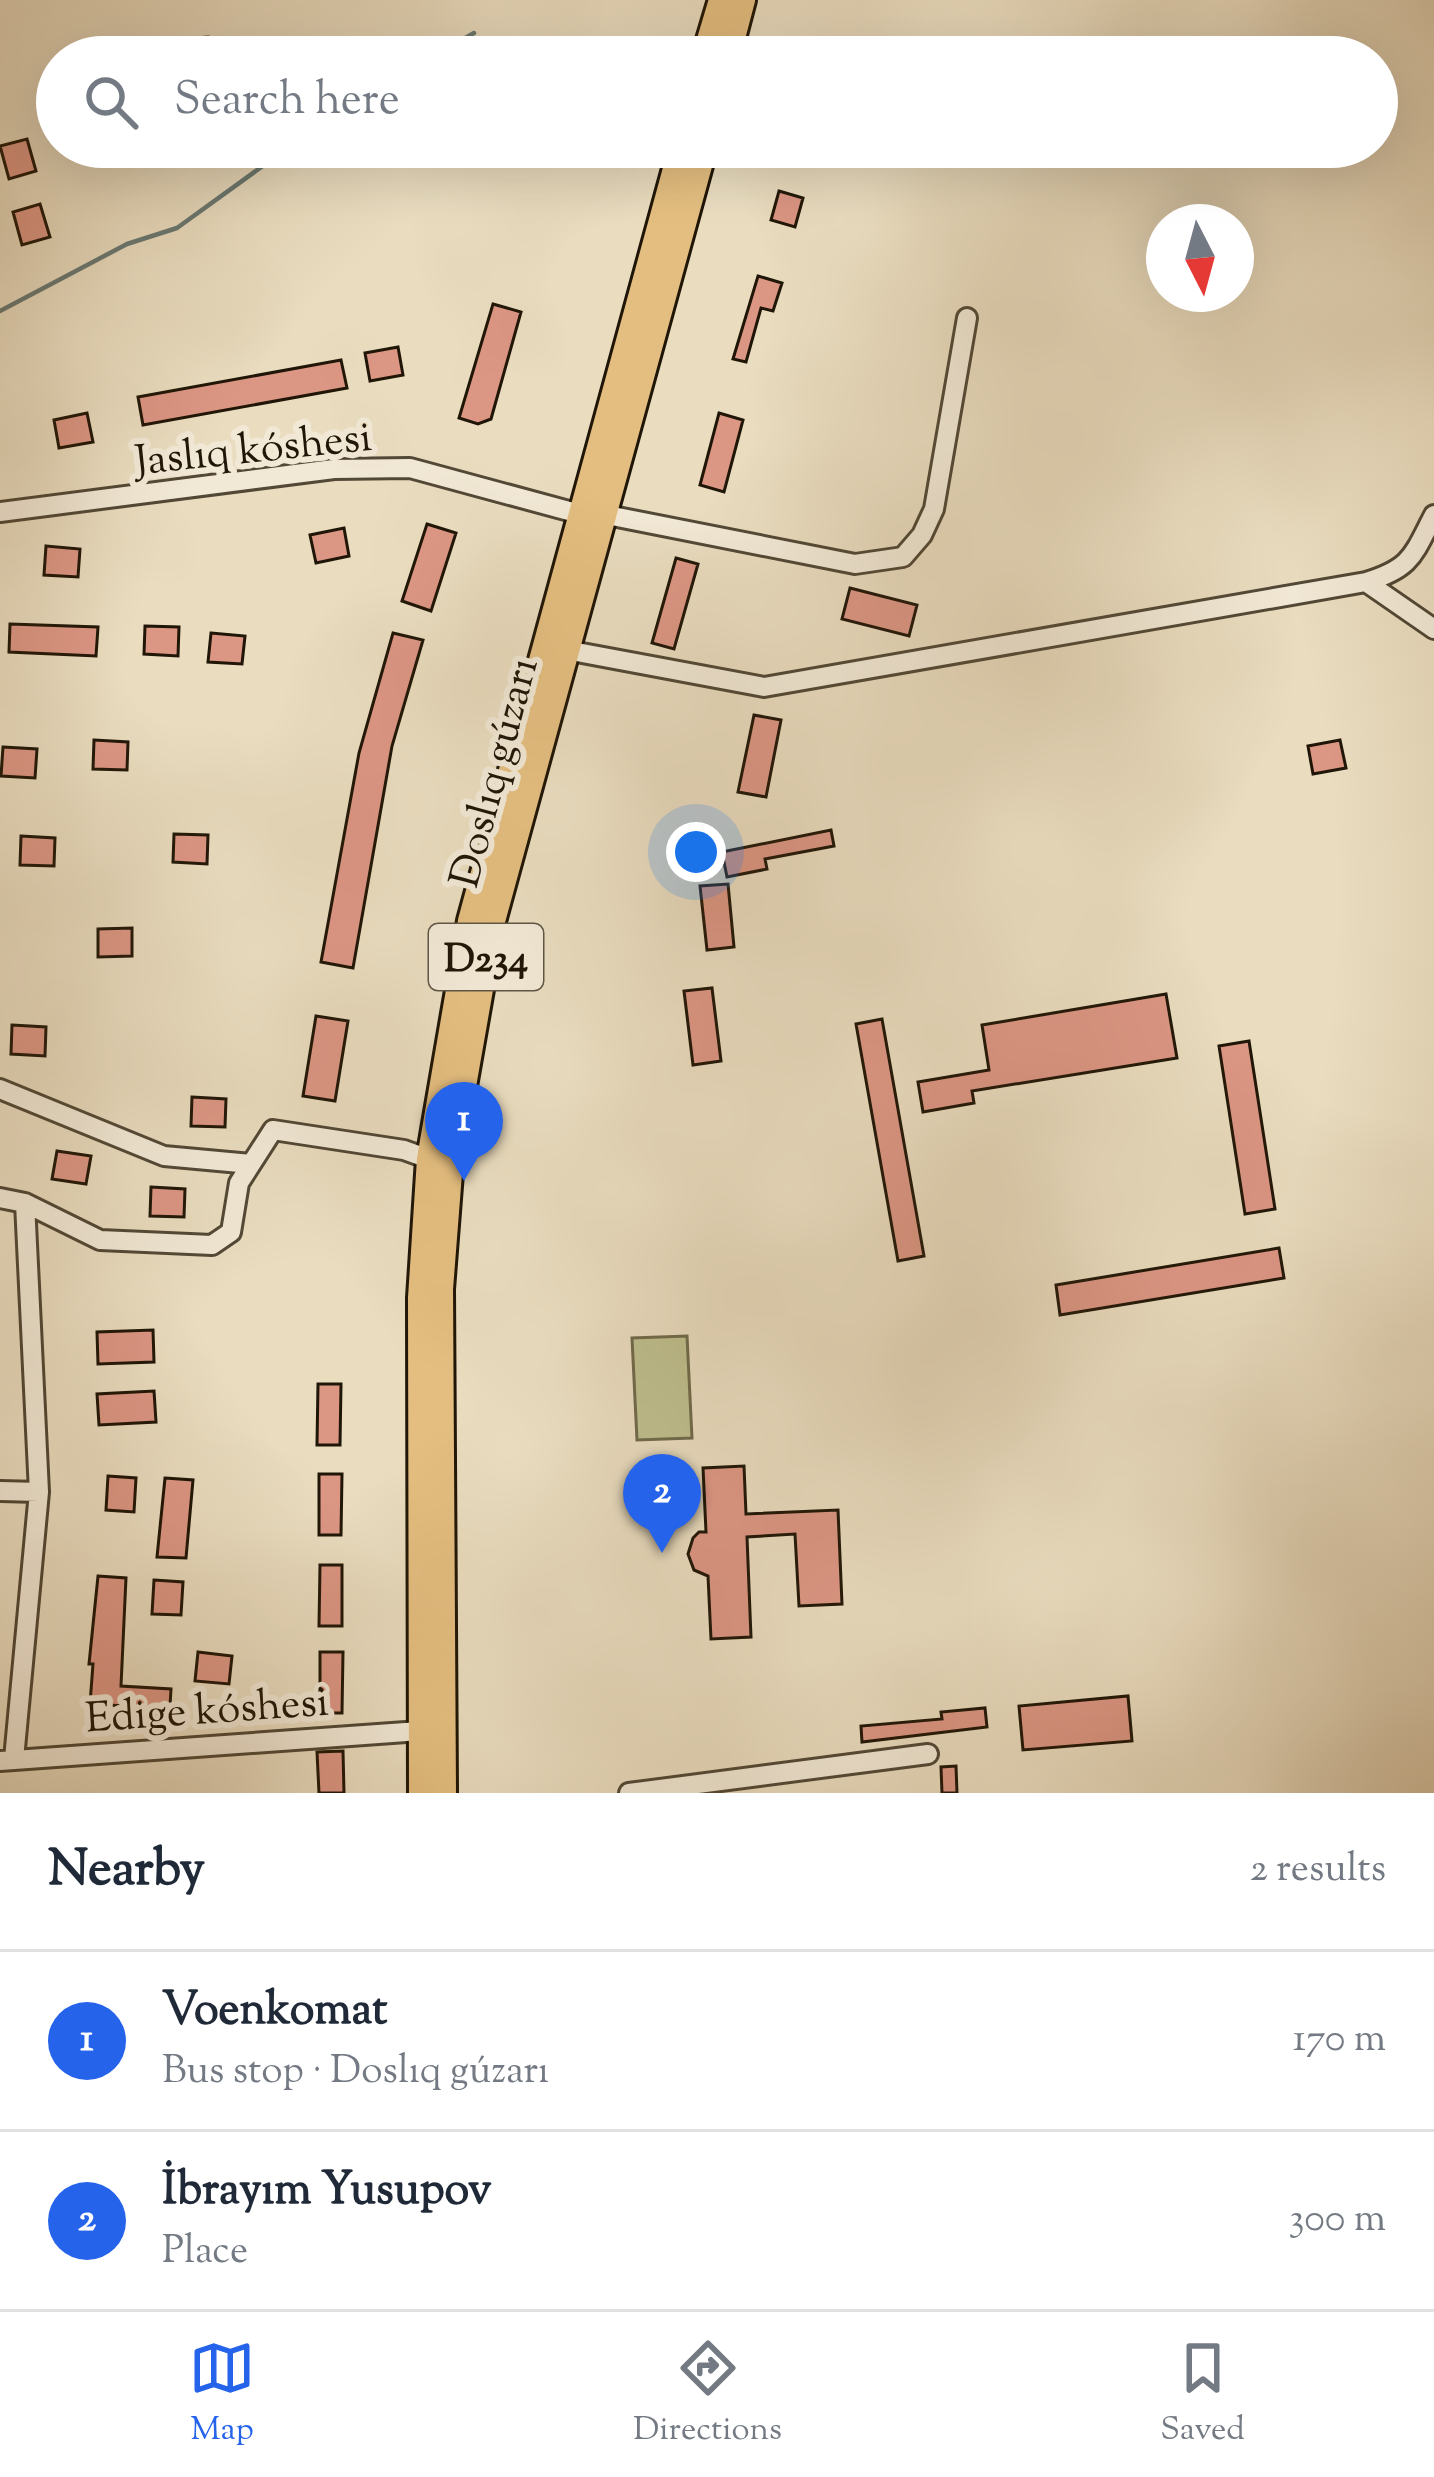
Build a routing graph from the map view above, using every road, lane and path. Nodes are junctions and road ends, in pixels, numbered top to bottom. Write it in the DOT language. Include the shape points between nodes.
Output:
graph roads {
  1 [pos="721,0"];
  2 [pos="743,0"];
  3 [pos="710,36"];
  4 [pos="734,36"];
  5 [pos="677,168"];
  6 [pos="698,168"];
  7 [pos="967,318"];
  8 [pos="645,330"];
  9 [pos="0,512"];
  10 [pos="591,514"];
  11 [pos="1434,515"];
  12 [pos="1366,582"];
  13 [pos="1434,628"];
  14 [pos="566,650"];
  15 [pos="0,1090"];
  16 [pos="429,1160"];
  17 [pos="251,1164"];
  18 [pos="0,1198"];
  19 [pos="25,1203"];
  20 [pos="0,1491"];
  21 [pos="39,1492"];
  22 [pos="420,1731"];
  23 [pos="928,1754"];
  24 [pos="7,1760"];
  25 [pos="422,1793"];
  26 [pos="444,1793"];
  27 [pos="629,1793"];
  1 -- 3 [label="main road"];
  2 -- 4 [label="main road"];
  5 -- 8 [label="main road, Doslıq gúzarı / D234"];
  6 -- 8 [label="main road, Doslıq gúzarı / D234"];
  7 -- 10 [label="street, Jaslıq kóshesi" via="934,509 903,557 855,565"];
  8 -- 10 [label="main road, Doslıq gúzarı / D234"];
  9 -- 10 [label="street, Jaslıq kóshesi" via="334,469 410,468"];
  10 -- 14 [label="main road, Doslıq gúzarı / D234"];
  10 -- 16 [label="main road, Doslıq gúzarı / D234" via="470,921"];
  11 -- 12 [label="street" via="1412,560"];
  12 -- 13 [label="street"];
  12 -- 14 [label="street" via="764,687"];
  14 -- 26 [label="main road, Doslıq gúzarı / D234" via="493,921 451,1160 441,1289"];
  15 -- 17 [label="street" via="164,1156"];
  16 -- 17 [label="street" via="273,1130"];
  16 -- 22 [label="main road, Doslıq gúzarı / D234" via="420,1298"];
  17 -- 19 [label="street" via="239,1183 231,1232 212,1245 100,1240"];
  18 -- 19 [label="street"];
  19 -- 21 [label="street"];
  20 -- 21 [label="street"];
  21 -- 24 [label="street"];
  22 -- 24 [label="street, Edige kóshesi"];
  22 -- 25 [label="main road, Doslıq gúzarı / D234"];
  23 -- 27 [label="street"];
}
